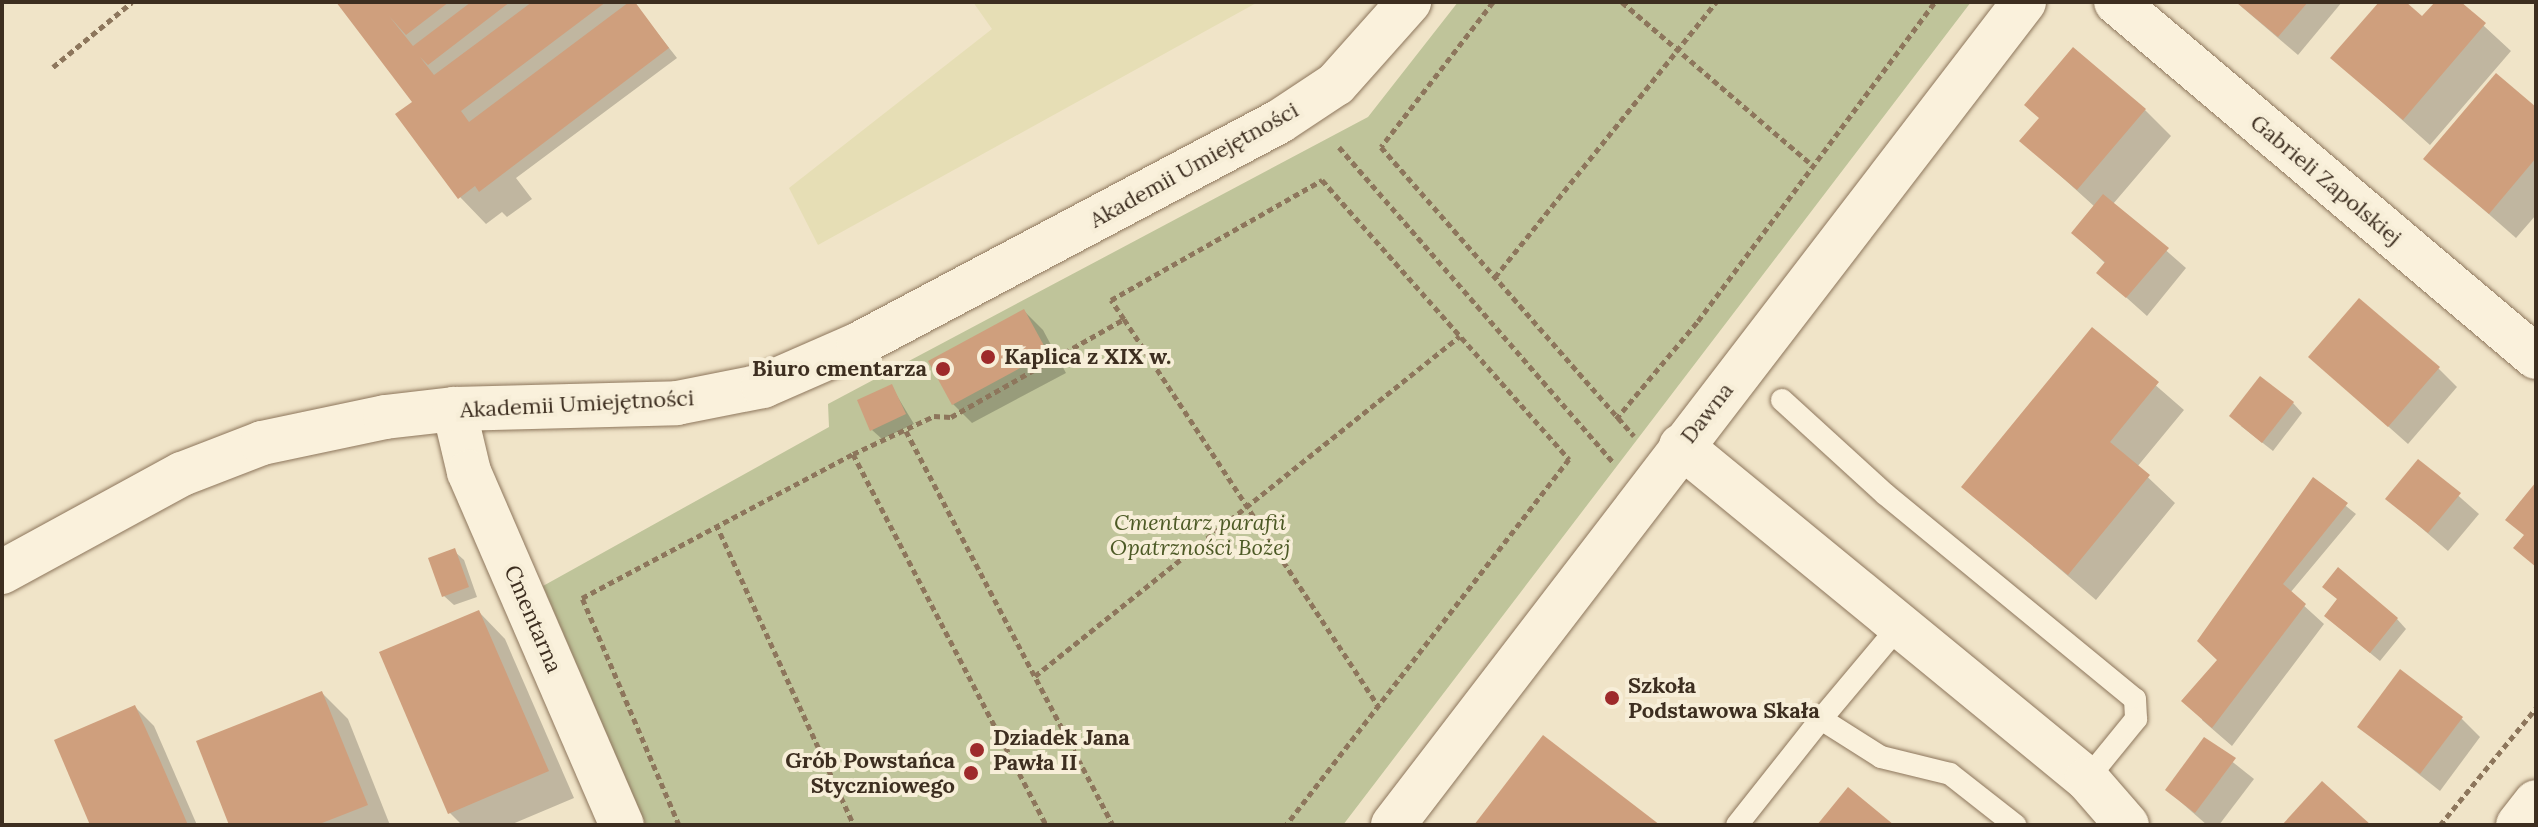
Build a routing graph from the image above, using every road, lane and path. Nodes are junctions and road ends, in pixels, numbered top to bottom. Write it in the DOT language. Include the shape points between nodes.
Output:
graph roads {
  1 [pos="132,2"];
  2 [pos="1409,2"];
  3 [pos="1493,2"];
  4 [pos="1622,2"];
  5 [pos="1716,2"];
  6 [pos="1935,2"];
  7 [pos="2024,2"];
  8 [pos="2116,2"];
  9 [pos="1678,49"];
  10 [pos="53,67"];
  11 [pos="1339,147"];
  12 [pos="1812,165"];
  13 [pos="1495,277"];
  14 [pos="1124,319"];
  15 [pos="1460,336"];
  16 [pos="2536,357"];
  17 [pos="1782,400"];
  18 [pos="454,409"];
  19 [pos="1616,419"];
  20 [pos="906,431"];
  21 [pos="1662,445"];
  22 [pos="853,454"];
  23 [pos="1616,466"];
  24 [pos="1246,506"];
  25 [pos="716,524"];
  26 [pos="2,572"];
  27 [pos="1900,625"];
  28 [pos="1035,676"];
  29 [pos="1378,706"];
  30 [pos="2536,708"];
  31 [pos="1821,719"];
  32 [pos="2087,779"];
  33 [pos="2536,802"];
  34 [pos="622,825"];
  35 [pos="679,825"];
  36 [pos="854,825"];
  37 [pos="1046,825"];
  38 [pos="1113,825"];
  39 [pos="1286,825"];
  40 [pos="1393,825"];
  41 [pos="1737,825"];
  42 [pos="2015,825"];
  43 [pos="2127,825"];
  44 [pos="2440,825"];
  45 [pos="2518,825"];
  1 -- 10 [label="path"];
  2 -- 18 [label="street, Akademii Umiejętności" via="1336,84 1280,121 859,344 763,386 677,403"];
  3 -- 13 [label="path" via="1381,147"];
  4 -- 9 [label="path"];
  5 -- 9 [label="path"];
  6 -- 12 [label="path"];
  7 -- 21 [label="street, Dawna"];
  8 -- 16 [label="street, Gabrieli Zapolskiej"];
  9 -- 12 [label="path"];
  9 -- 13 [label="path"];
  11 -- 23 [label="path"];
  12 -- 19 [label="path" via="1698,321"];
  13 -- 19 [label="path"];
  14 -- 15 [label="path" via="1111,300 1322,180"];
  14 -- 20 [label="path" via="951,417 934,416"];
  14 -- 24 [label="path"];
  15 -- 24 [label="path"];
  15 -- 29 [label="path" via="1569,459"];
  17 -- 32 [label="lane" via="1885,494 2135,699 2136,719"];
  18 -- 26 [label="street, Akademii Umiejętności" via="385,417 262,443 182,474"];
  18 -- 34 [label="street, Cmentarna" via="469,472"];
  19 -- 21 [label="path"];
  20 -- 22 [label="path"];
  20 -- 28 [label="path"];
  21 -- 27 [label="street"];
  21 -- 40 [label="street, Dawna"];
  22 -- 25 [label="path"];
  22 -- 37 [label="path"];
  24 -- 28 [label="path"];
  24 -- 29 [label="path"];
  25 -- 35 [label="path" via="582,598"];
  25 -- 36 [label="path"];
  27 -- 31 [label="lane"];
  27 -- 32 [label="street"];
  28 -- 38 [label="path"];
  29 -- 39 [label="path"];
  30 -- 44 [label="path"];
  31 -- 41 [label="lane"];
  31 -- 42 [label="lane" via="1881,757 1950,774"];
  32 -- 43 [label="street"];
  33 -- 45 [label="street"];
}
